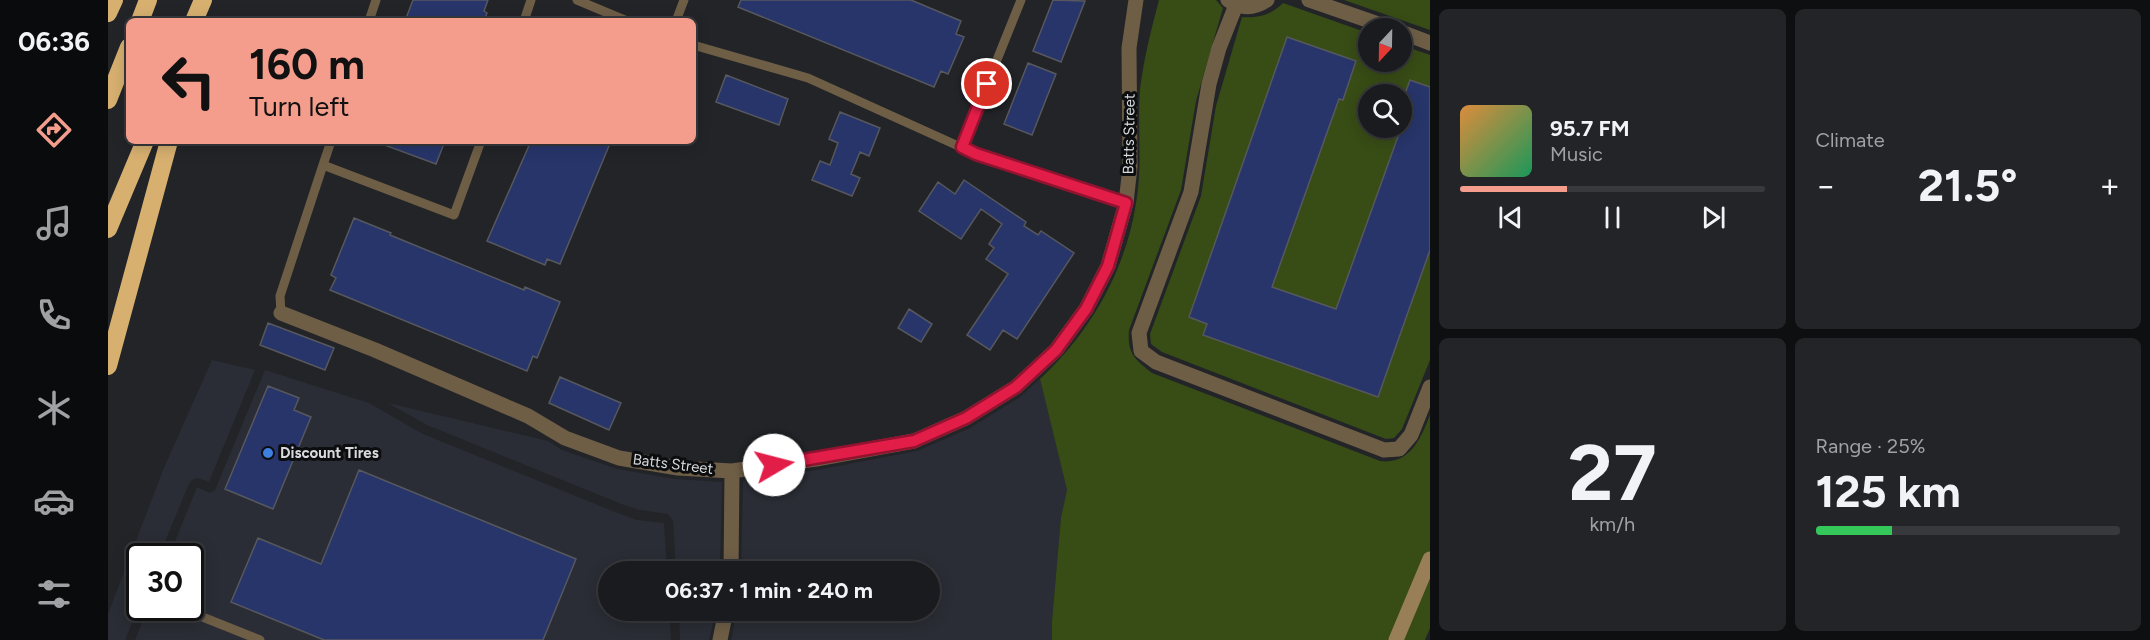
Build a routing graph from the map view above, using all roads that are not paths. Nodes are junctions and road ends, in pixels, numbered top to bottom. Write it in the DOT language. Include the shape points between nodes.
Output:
graph roads {
  1 [pos="114,0"];
  2 [pos="148,0"];
  3 [pos="203,0"];
  4 [pos="376,0"];
  5 [pos="531,0"];
  6 [pos="577,0"];
  7 [pos="684,0"];
  8 [pos="1021,0"];
  9 [pos="1136,0"];
  10 [pos="1267,0"];
  11 [pos="1309,0"];
  12 [pos="1232,2"];
  13 [pos="108,13"];
  14 [pos="141,18"];
  15 [pos="195,18"];
  16 [pos="200,18"];
  17 [pos="370,18"];
  18 [pos="525,18"];
  19 [pos="620,18"];
  20 [pos="677,18"];
  21 [pos="1361,18"];
  22 [pos="1412,36"];
  23 [pos="1430,43"];
  24 [pos="696,46"];
  25 [pos="126,55"];
  26 [pos="108,100"];
  27 [pos="144,144"];
  28 [pos="168,144"];
  29 [pos="330,144"];
  30 [pos="479,144"];
  31 [pos="962,147"];
  32 [pos="323,165"];
  33 [pos="1126,203"];
  34 [pos="108,229"];
  35 [pos="281,313"];
  36 [pos="108,366"];
  37 [pos="1430,387"];
  38 [pos="732,471"];
  39 [pos="1430,559"];
  40 [pos="731,561"];
  41 [pos="204,618"];
  42 [pos="724,621"];
  43 [pos="260,640"];
  44 [pos="720,640"];
  45 [pos="1396,640"];
  1 -- 13 [label="highway"];
  2 -- 14 [label="highway"];
  3 -- 15 [label="highway"];
  3 -- 16 [label="highway"];
  4 -- 17 [label="lane"];
  5 -- 18 [label="lane"];
  6 -- 19 [label="lane"];
  7 -- 20 [label="lane"];
  8 -- 31 [label="lane"];
  9 -- 33 [label="street, Batts Street" via="1129,48 1130,167"];
  10 -- 12 [label="street" via="1251,7"];
  11 -- 21 [label="street"];
  12 -- 37 [label="street" via="1209,84 1191,192 1139,333 1141,351 1156,363 1384,450 1399,449 1411,435"];
  22 -- 23 [label="street"];
  24 -- 31 [label="lane" via="808,78"];
  25 -- 26 [label="highway"];
  27 -- 34 [label="highway"];
  28 -- 36 [label="highway"];
  29 -- 32 [label="lane"];
  30 -- 32 [label="lane" via="454,215"];
  31 -- 33 [label="lane"];
  32 -- 35 [label="lane" via="280,296"];
  33 -- 38 [label="street, Batts Street" via="1108,266 1086,309 1056,350 1016,387 966,418 914,441"];
  35 -- 38 [label="street, Batts Street" via="528,416 566,438 608,454 678,468"];
  38 -- 40 [label="street"];
  39 -- 45 [label="street"];
  41 -- 43 [label="lane"];
  42 -- 44 [label="street"];
}
